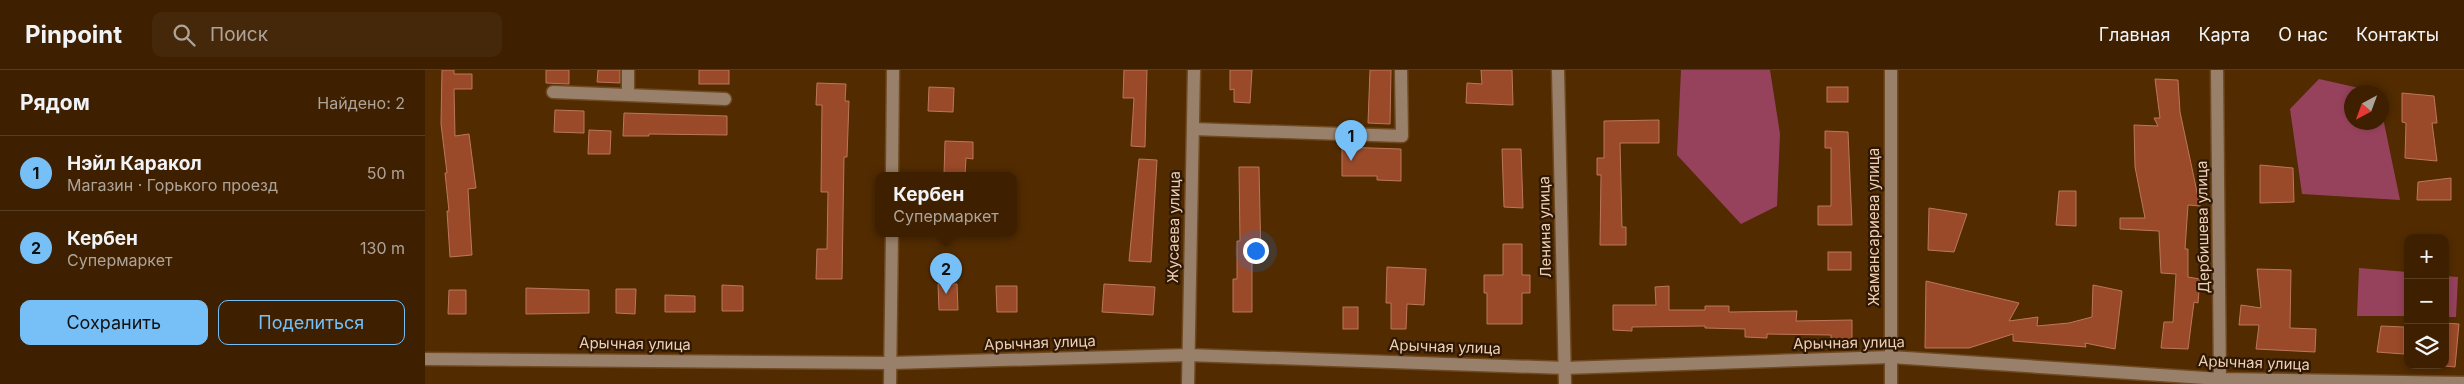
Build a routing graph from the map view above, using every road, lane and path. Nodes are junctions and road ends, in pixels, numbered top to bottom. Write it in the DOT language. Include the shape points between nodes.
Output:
graph roads {
  1 [pos="628,70"];
  2 [pos="893,70"];
  3 [pos="1194,70"];
  4 [pos="1401,70"];
  5 [pos="1558,70"];
  6 [pos="1891,70"];
  7 [pos="2217,70"];
  8 [pos="553,92"];
  9 [pos="628,94"];
  10 [pos="725,100"];
  11 [pos="1193,129"];
  12 [pos="892,172"];
  13 [pos="892,237"];
  14 [pos="1188,355"];
  15 [pos="1891,357"];
  16 [pos="425,359"];
  17 [pos="891,363"];
  18 [pos="1565,368"];
  19 [pos="2220,382"];
  20 [pos="2464,383"];
  21 [pos="890,384"];
  22 [pos="1188,384"];
  23 [pos="1565,384"];
  24 [pos="1891,384"];
  1 -- 9 [label="street"];
  2 -- 12 [label="street"];
  3 -- 11 [label="street, Жусаева улица"];
  4 -- 11 [label="street" via="1402,136"];
  5 -- 18 [label="street, Ленина улица"];
  6 -- 15 [label="street, Жамансариева улица"];
  7 -- 19 [label="street, Дербишева улица"];
  8 -- 9 [label="street"];
  9 -- 10 [label="street"];
  11 -- 14 [label="street, Жусаева улица"];
  13 -- 17 [label="street"];
  14 -- 17 [label="street, Арычная улица"];
  14 -- 18 [label="street, Арычная улица"];
  14 -- 22 [label="street, Жусаева улица"];
  15 -- 18 [label="street, Арычная улица"];
  15 -- 19 [label="street, Арычная улица"];
  15 -- 24 [label="street, Жамансариева улица"];
  16 -- 17 [label="street, Арычная улица"];
  17 -- 21 [label="street"];
  18 -- 23 [label="street, Ленина улица"];
  19 -- 20 [label="street, Арычная улица"];
}
